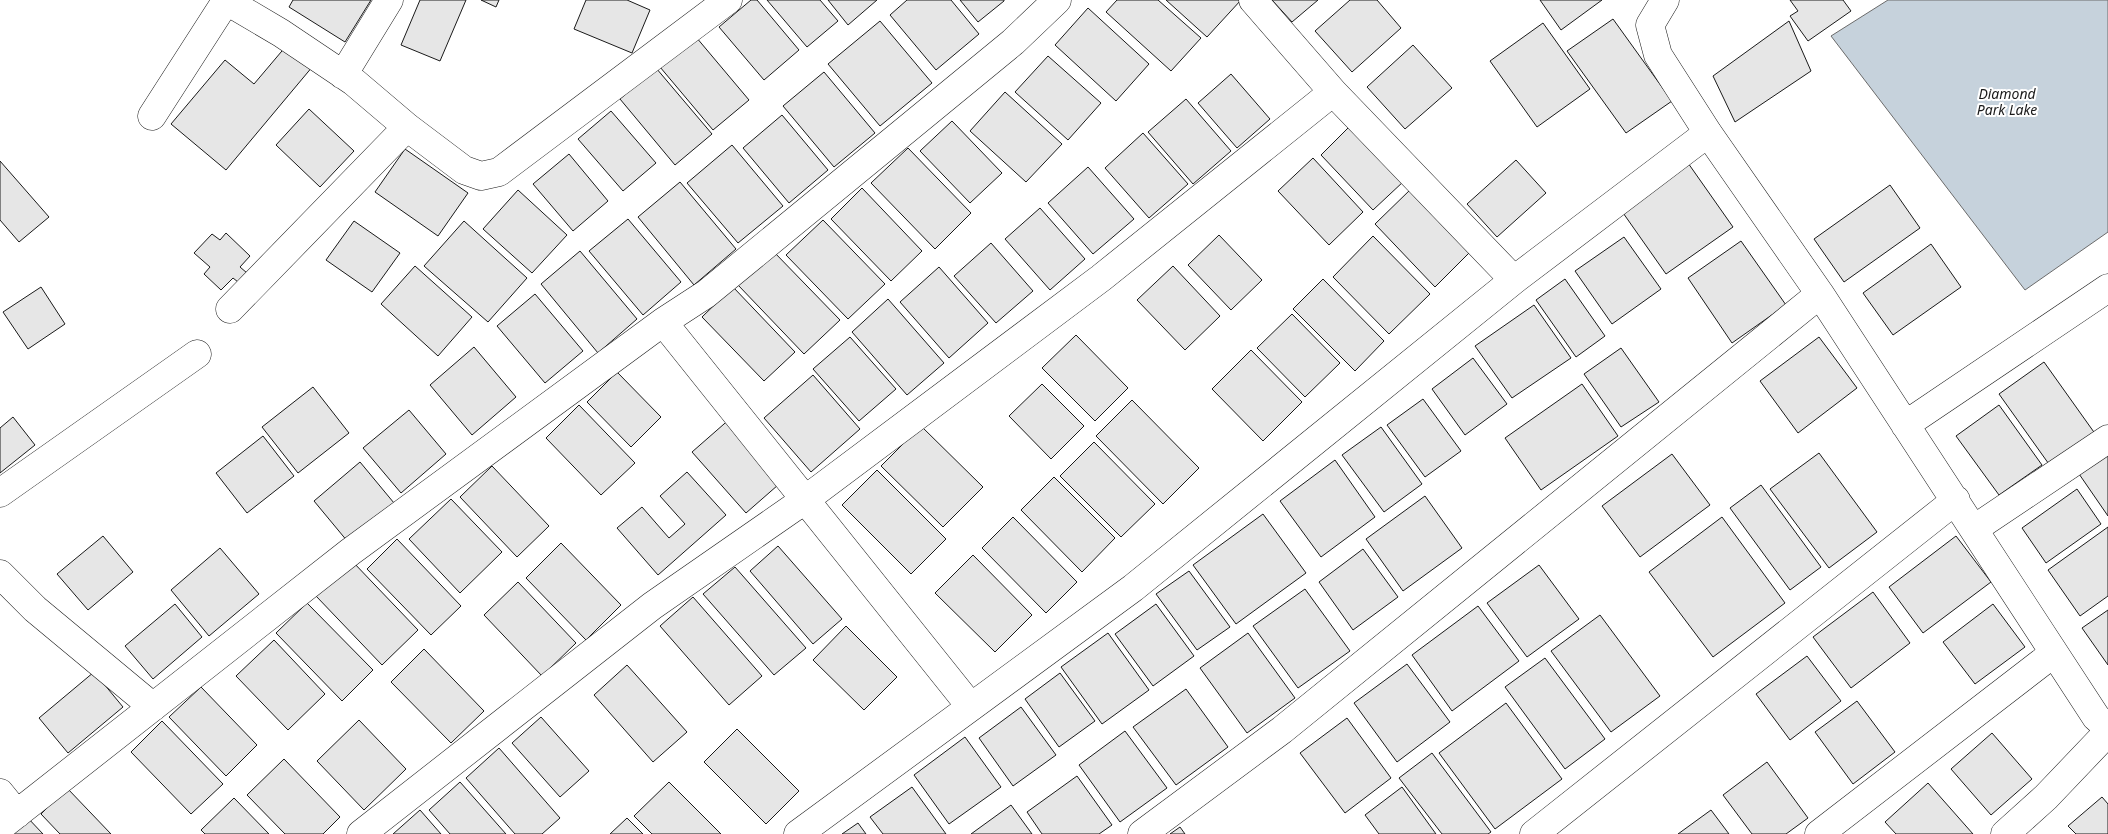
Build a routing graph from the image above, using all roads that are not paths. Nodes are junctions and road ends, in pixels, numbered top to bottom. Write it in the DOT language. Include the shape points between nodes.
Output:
graph roads {
  1 [pos="226,0"];
  2 [pos="389,0"];
  3 [pos="728,0"];
  4 [pos="1057,0"];
  5 [pos="1253,0"];
  6 [pos="1665,0"];
  7 [pos="344,75"];
  8 [pos="1334,92"];
  9 [pos="152,116"];
  10 [pos="407,127"];
  11 [pos="1708,133"];
  12 [pos="1514,280"];
  13 [pos="2108,288"];
  14 [pos="1820,294"];
  15 [pos="230,309"];
  16 [pos="663,322"];
  17 [pos="197,354"];
  18 [pos="1905,425"];
  19 [pos="2108,439"];
  20 [pos="0,493"];
  21 [pos="806,500"];
  22 [pos="1956,500"];
  23 [pos="1974,528"];
  24 [pos="0,574"];
  25 [pos="2054,653"];
  26 [pos="153,707"];
  27 [pos="971,707"];
  28 [pos="2108,728"];
  29 [pos="2108,732"];
  30 [pos="0,793"];
  31 [pos="9,820"];
  32 [pos="361,834"];
  33 [pos="798,834"];
  34 [pos="1142,834"];
  35 [pos="1534,834"];
  36 [pos="1819,834"];
  37 [pos="2005,834"];
  1 -- 7 [label="street"];
  1 -- 9 [label="street"];
  2 -- 7 [label="street"];
  3 -- 10 [label="street" via="499,172 481,176 464,170"];
  4 -- 16 [label="street" via="1013,42 706,294"];
  5 -- 8 [label="street"];
  6 -- 11 [label="street" via="1650,25 1658,55"];
  7 -- 10 [label="street"];
  8 -- 12 [label="street"];
  8 -- 21 [label="street" via="1101,278"];
  10 -- 15 [label="street"];
  11 -- 12 [label="street"];
  11 -- 14 [label="street"];
  12 -- 27 [label="street" via="1133,588"];
  13 -- 18 [label="street"];
  14 -- 18 [label="street"];
  14 -- 34 [label="street" via="1282,730"];
  16 -- 21 [label="street"];
  16 -- 26 [label="street" via="350,552"];
  17 -- 20 [label="street"];
  18 -- 22 [label="street"];
  19 -- 23 [label="street"];
  21 -- 27 [label="street"];
  21 -- 32 [label="street" via="652,606"];
  22 -- 23 [label="street"];
  22 -- 35 [label="street"];
  23 -- 25 [label="street"];
  24 -- 26 [label="street" via="35,609"];
  25 -- 28 [label="street" via="2096,717"];
  25 -- 36 [label="street"];
  26 -- 31 [label="street"];
  27 -- 33 [label="street"];
  29 -- 37 [label="street" via="2046,797"];
  30 -- 31 [label="street"];
}
